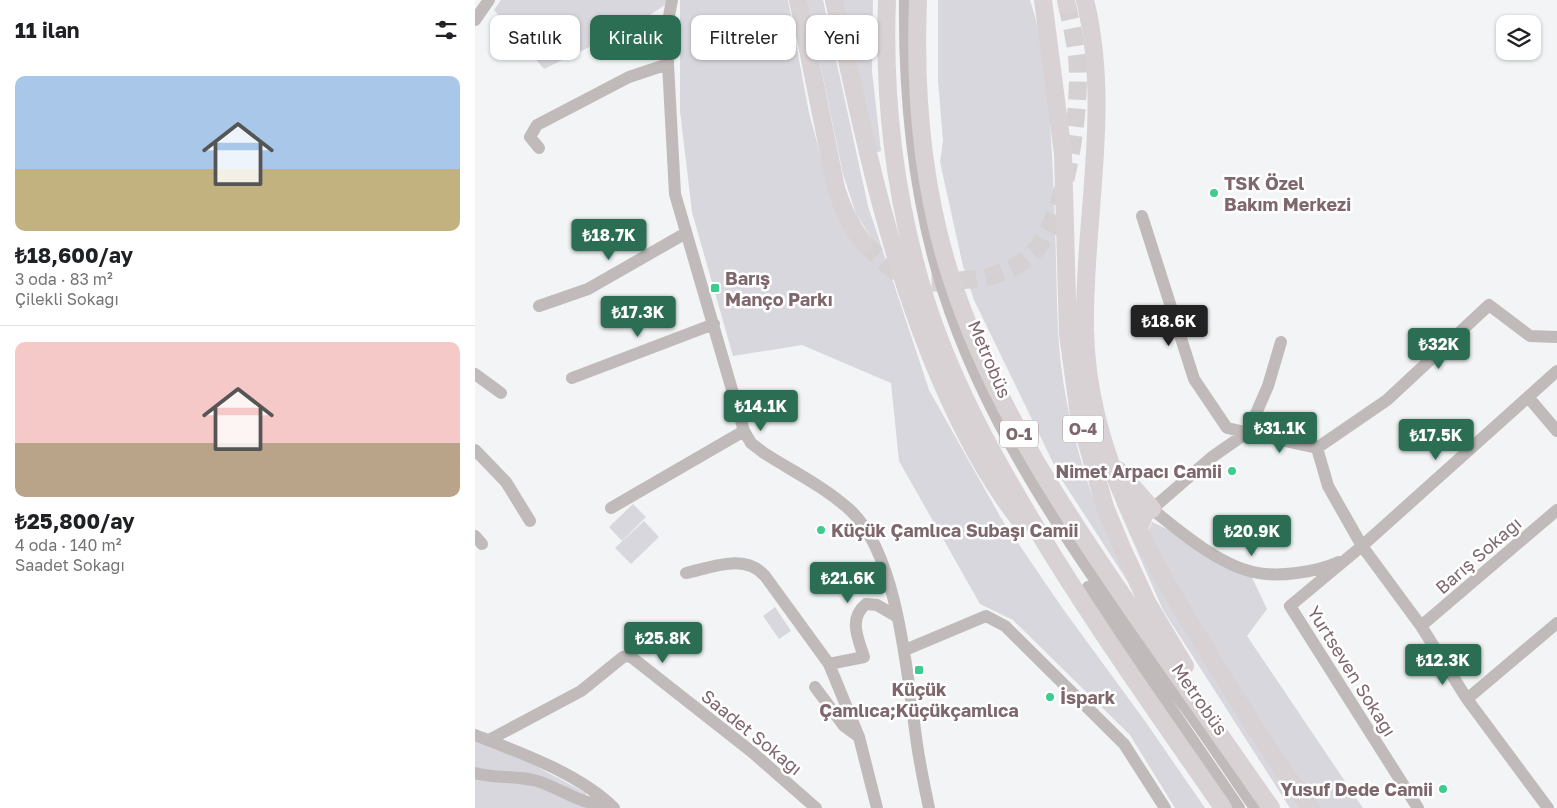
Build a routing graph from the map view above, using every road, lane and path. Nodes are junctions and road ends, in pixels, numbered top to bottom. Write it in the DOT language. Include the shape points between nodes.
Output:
graph roads {
  1 [pos="489,0"];
  2 [pos="672,0"];
  3 [pos="798,0"];
  4 [pos="834,0"];
  5 [pos="887,0"];
  6 [pos="898,0"];
  7 [pos="905,0"];
  8 [pos="918,0"];
  9 [pos="1085,0"];
  10 [pos="1044,2"];
  11 [pos="475,20"];
  12 [pos="668,64"];
  13 [pos="539,148"];
  14 [pos="1142,216"];
  15 [pos="686,233"];
  16 [pos="863,243"];
  17 [pos="539,306"];
  18 [pos="714,324"];
  19 [pos="1557,337"];
  20 [pos="1281,342"];
  21 [pos="1557,371"];
  22 [pos="475,374"];
  23 [pos="572,378"];
  24 [pos="501,394"];
  25 [pos="1528,397"];
  26 [pos="744,431"];
  27 [pos="1248,432"];
  28 [pos="1557,432"];
  29 [pos="1317,448"];
  30 [pos="475,450"];
  31 [pos="1109,460"];
  32 [pos="611,508"];
  33 [pos="1152,509"];
  34 [pos="1557,510"];
  35 [pos="530,521"];
  36 [pos="1138,531"];
  37 [pos="1362,546"];
  38 [pos="687,573"];
  39 [pos="1077,594"];
  40 [pos="896,616"];
  41 [pos="1557,623"];
  42 [pos="1421,626"];
  43 [pos="905,650"];
  44 [pos="829,664"];
  45 [pos="815,687"];
  46 [pos="1467,699"];
  47 [pos="475,735"];
  48 [pos="859,737"];
  49 [pos="489,740"];
  50 [pos="475,773"];
  51 [pos="593,791"];
  52 [pos="581,802"];
  53 [pos="612,806"];
  54 [pos="816,808"];
  55 [pos="877,808"];
  56 [pos="929,808"];
  57 [pos="1165,808"];
  58 [pos="1223,808"];
  59 [pos="1239,808"];
  60 [pos="1255,808"];
  61 [pos="1273,808"];
  62 [pos="1311,808"];
  63 [pos="1418,808"];
  64 [pos="1548,808"];
  1 -- 11 [label="street"];
  2 -- 12 [label="street"];
  3 -- 16 [label="highway" via="835,182 844,214"];
  4 -- 39 [label="highway" via="887,231 908,299 936,370 966,435 1003,499"];
  5 -- 39 [label="highway, O-1" via="890,129 911,245 927,302 977,424 1014,492"];
  6 -- 59 [label="street, Metrobüs" via="900,78 908,167 929,264 959,350 997,432 1063,546 1163,700"];
  7 -- 60 [label="street, Metrobüs" via="909,124 922,210 944,292 965,348 990,405 1068,540"];
  8 -- 61 [label="highway, O-1" via="918,81 930,185 957,294 981,356 1022,439 1095,556"];
  9 -- 31 [label="highway" via="1095,59 1098,108 1086,272 1086,362 1090,394"];
  10 -- 61 [label="highway, O-4" via="1063,154 1072,374 1091,462 1105,507 1147,602"];
  12 -- 13 [label="street" via="629,77 537,125 530,137"];
  12 -- 15 [label="street" via="675,194"];
  14 -- 27 [label="street" via="1194,379 1227,428"];
  15 -- 17 [label="street" via="588,289"];
  15 -- 18 [label="street"];
  18 -- 23 [label="street"];
  18 -- 26 [label="street"];
  19 -- 29 [label="street" via="1530,336 1489,305 1387,400"];
  20 -- 27 [label="street" via="1268,386"];
  21 -- 25 [label="street"];
  22 -- 24 [label="street"];
  25 -- 28 [label="street"];
  25 -- 37 [label="street"];
  26 -- 32 [label="street"];
  26 -- 40 [label="street" via="751,443 764,453 850,510 871,536 884,566"];
  27 -- 29 [label="street"];
  27 -- 33 [label="street"];
  29 -- 37 [label="street" via="1329,486"];
  30 -- 35 [label="street" via="506,482"];
  31 -- 33 [label="highway"];
  31 -- 36 [label="highway"];
  33 -- 36 [label="highway" via="1145,513"];
  33 -- 37 [label="street" via="1223,560 1253,572 1294,574 1338,563"];
  34 -- 42 [label="street, Barış Sokağı"];
  36 -- 62 [label="highway" via="1171,592 1267,747"];
  37 -- 42 [label="street"];
  37 -- 63 [label="street, Yurtseven Sokağı" via="1290,606"];
  38 -- 44 [label="street" via="737,563 759,568"];
  39 -- 58 [label="highway, O-1"];
  40 -- 43 [label="street"];
  40 -- 44 [label="street" via="877,605 866,604 856,617 855,629 864,657"];
  41 -- 46 [label="street"];
  42 -- 46 [label="street"];
  43 -- 56 [label="street"];
  43 -- 57 [label="street" via="986,616 1005,626 1124,744"];
  44 -- 48 [label="street"];
  45 -- 48 [label="street" via="844,726"];
  46 -- 64 [label="street"];
  47 -- 49 [label="street"];
  48 -- 55 [label="street"];
  49 -- 51 [label="street"];
  49 -- 54 [label="street, Saadet Sokağı" via="581,691 623,657 630,656 752,752"];
  50 -- 52 [label="street" via="538,782 564,791"];
  51 -- 52 [label="street" via="593,800"];
  51 -- 53 [label="street"];
  52 -- 53 [label="street"];
}
